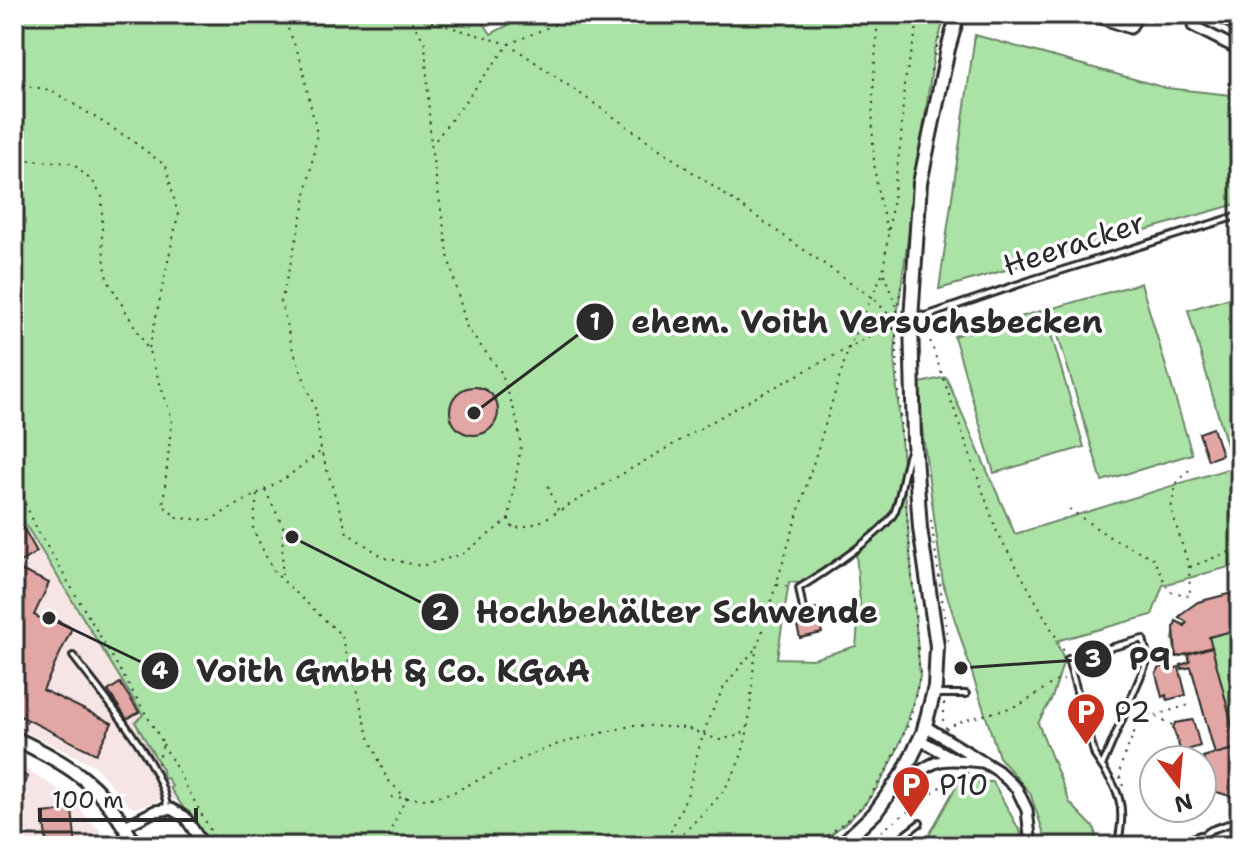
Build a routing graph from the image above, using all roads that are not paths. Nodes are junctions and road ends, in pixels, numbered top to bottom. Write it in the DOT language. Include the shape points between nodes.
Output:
graph roads {
  1 [pos="958,14"];
  2 [pos="1139,14"];
  3 [pos="1098,17"];
  4 [pos="1193,26"];
  5 [pos="1240,50"];
  6 [pos="1240,215"];
  7 [pos="917,319"];
  8 [pos="896,323"];
  9 [pos="914,441"];
  10 [pos="803,609"];
  11 [pos="73,656"];
  12 [pos="940,694"];
  13 [pos="966,694"];
  14 [pos="925,726"];
  15 [pos="14,738"];
  16 [pos="920,740"];
  17 [pos="953,758"];
  18 [pos="981,762"];
  19 [pos="1102,766"];
  20 [pos="894,788"];
  21 [pos="167,808"];
  22 [pos="1240,820"];
  23 [pos="920,823"];
  24 [pos="125,826"];
  25 [pos="1210,831"];
  26 [pos="135,846"];
  27 [pos="204,846"];
  28 [pos="840,846"];
  29 [pos="890,846"];
  30 [pos="1031,846"];
  31 [pos="1117,846"];
  32 [pos="1172,846"];
  33 [pos="1186,846"];
  1 -- 7 [label="street" via="920,183"];
  2 -- 3 [label="street" via="1130,28"];
  4 -- 5 [label="street"];
  6 -- 7 [label="lane, Heeracker"];
  7 -- 8 [label="street"];
  7 -- 9 [label="street"];
  9 -- 10 [label="lane" via="894,514 829,570 799,588"];
  9 -- 12 [label="street"];
  11 -- 21 [label="lane" via="154,771"];
  12 -- 13 [label="lane"];
  12 -- 14 [label="street"];
  14 -- 16 [label="street"];
  14 -- 18 [label="street"];
  15 -- 24 [label="street" via="91,783"];
  16 -- 17 [label="street"];
  16 -- 20 [label="street"];
  17 -- 18 [label="street"];
  17 -- 20 [label="street" via="930,764"];
  18 -- 30 [label="street" via="1021,795 1030,819"];
  19 -- 19 [label="lane" via="1068,659 1143,639 1148,659"];
  19 -- 31 [label="lane" via="1119,791"];
  20 -- 28 [label="street"];
  21 -- 24 [label="street"];
  21 -- 27 [label="street" via="185,817"];
  22 -- 25 [label="lane"];
  23 -- 29 [label="lane"];
  24 -- 26 [label="street"];
  25 -- 32 [label="lane"];
  25 -- 33 [label="lane"];
}
